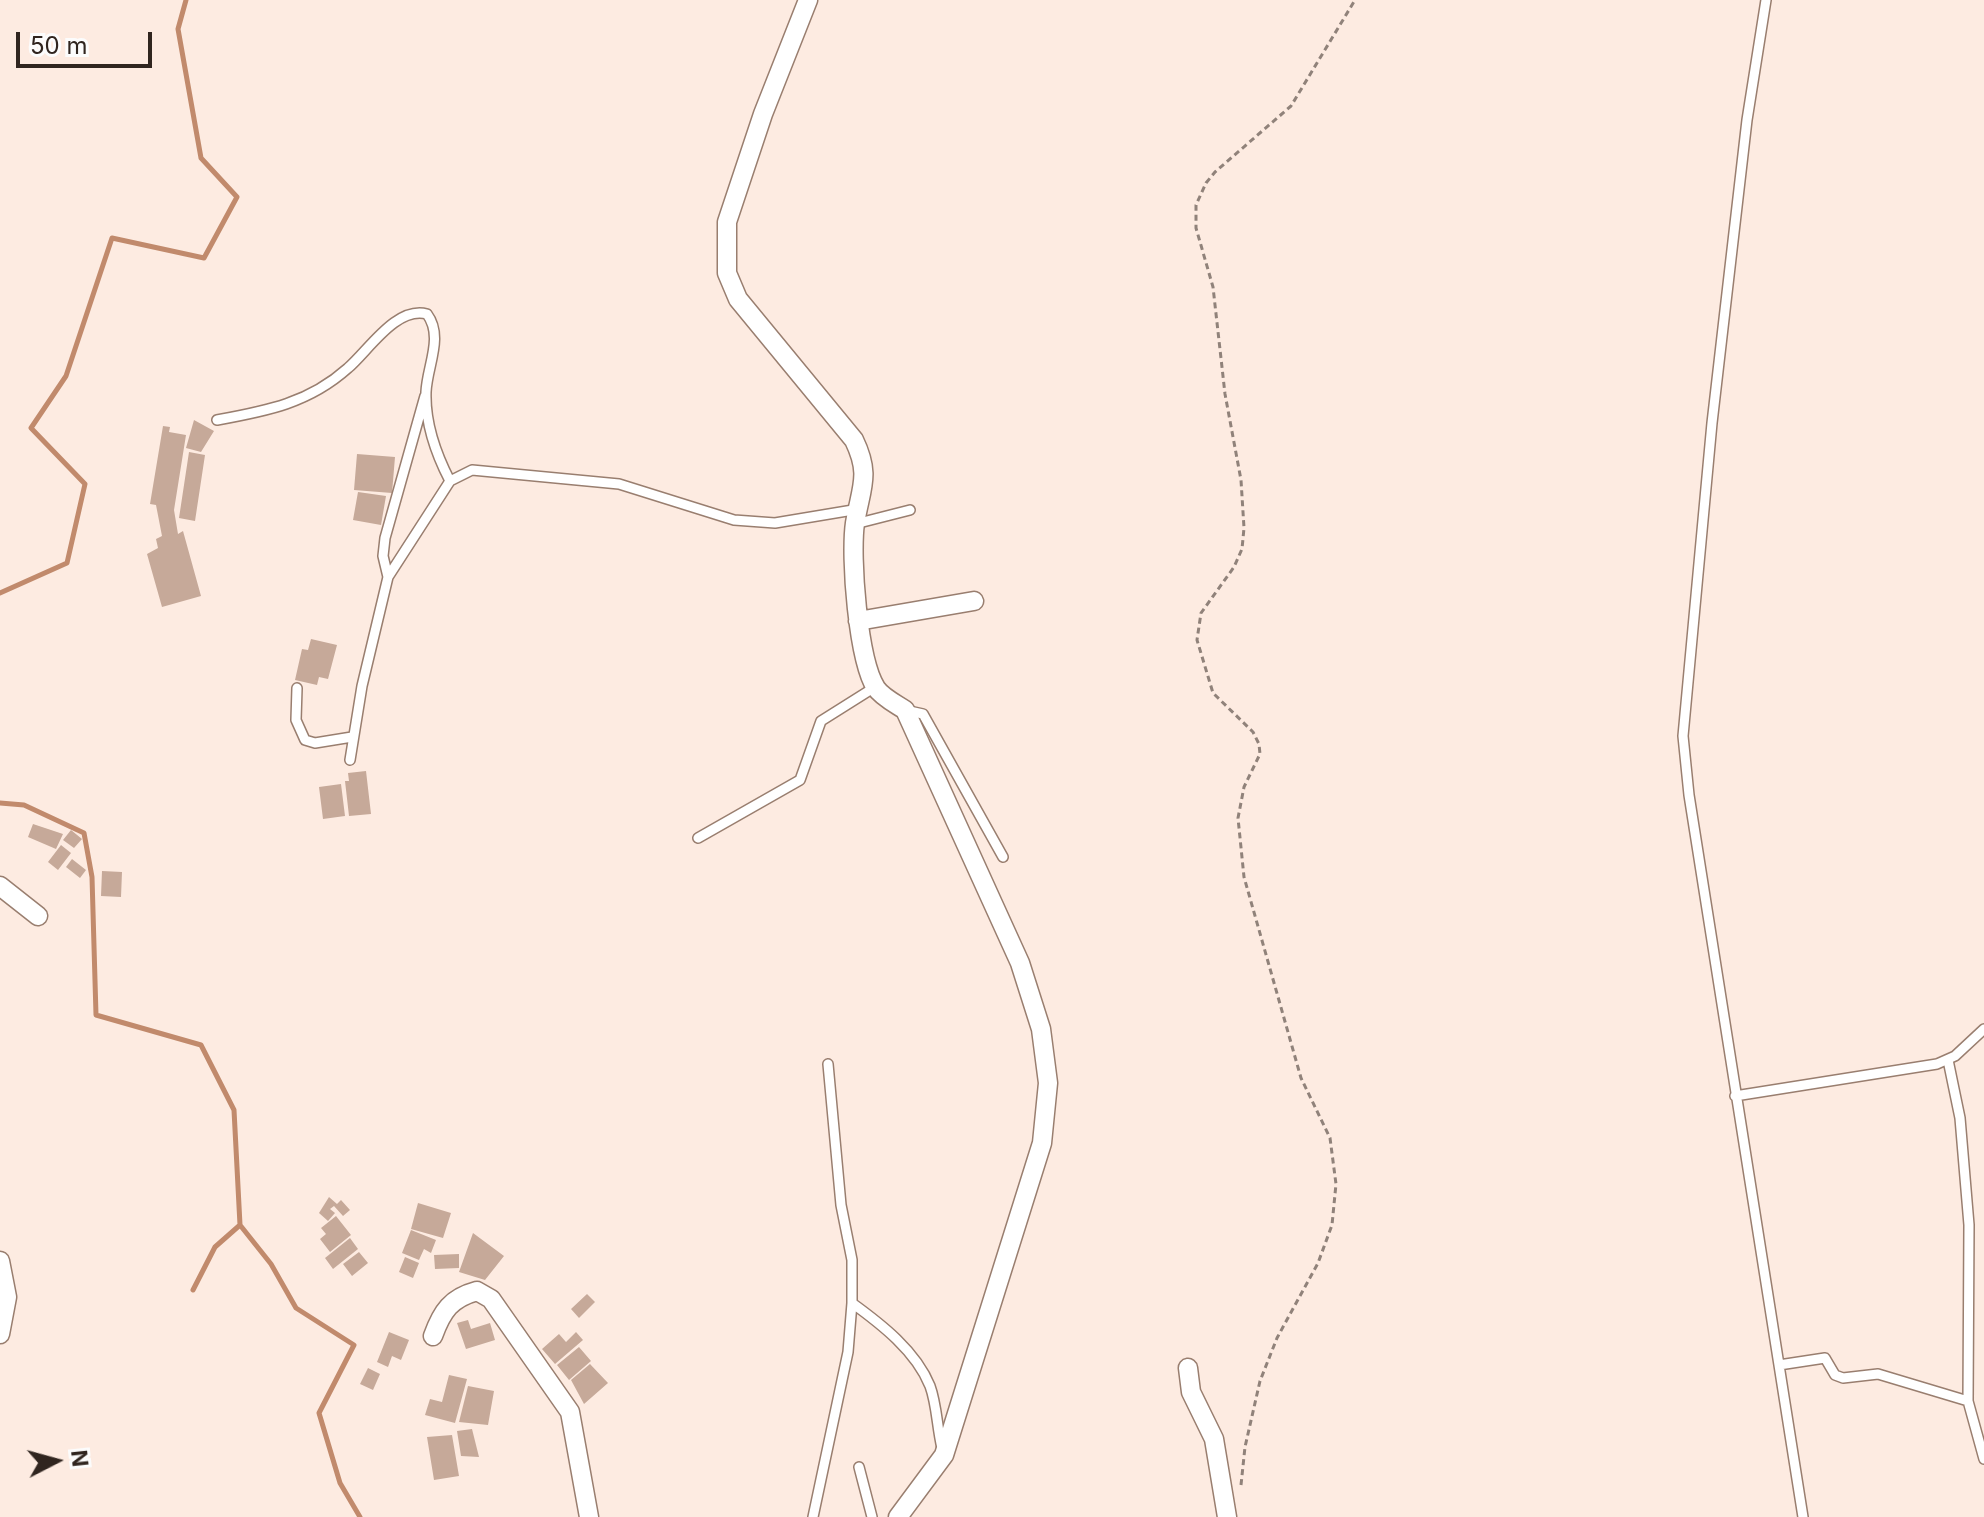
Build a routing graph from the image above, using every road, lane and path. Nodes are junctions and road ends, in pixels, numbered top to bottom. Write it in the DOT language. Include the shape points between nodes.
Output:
graph roads {
  1 [pos="808,0"];
  2 [pos="1355,0"];
  3 [pos="1766,0"];
  4 [pos="426,393"];
  5 [pos="217,420"];
  6 [pos="450,481"];
  7 [pos="910,510"];
  8 [pos="857,516"];
  9 [pos="388,577"];
  10 [pos="974,601"];
  11 [pos="858,621"];
  12 [pos="875,687"];
  13 [pos="297,688"];
  14 [pos="905,710"];
  15 [pos="352,737"];
  16 [pos="350,760"];
  17 [pos="698,838"];
  18 [pos="1003,857"];
  19 [pos="0,886"];
  20 [pos="38,916"];
  21 [pos="1984,1029"];
  22 [pos="1948,1060"];
  23 [pos="828,1064"];
  24 [pos="1735,1096"];
  25 [pos="0,1261"];
  26 [pos="852,1303"];
  27 [pos="0,1334"];
  28 [pos="433,1336"];
  29 [pos="1779,1365"];
  30 [pos="1188,1368"];
  31 [pos="1968,1401"];
  32 [pos="944,1455"];
  33 [pos="1984,1459"];
  34 [pos="859,1467"];
  35 [pos="1241,1495"];
  36 [pos="589,1517"];
  37 [pos="813,1517"];
  38 [pos="872,1517"];
  39 [pos="898,1517"];
  40 [pos="1227,1517"];
  41 [pos="1803,1517"];
  1 -- 8 [label="street" via="727,222 727,273 738,299 854,440 866,478"];
  2 -- 35 [label="path" via="1291,106 1215,172 1196,205 1196,228 1213,287 1244,528 1234,567 1201,613 1197,640 1213,693 1253,732 1260,749 1239,807 1244,877 1301,1078 1330,1138 1336,1184 1332,1225 1318,1263 1260,1381"];
  3 -- 24 [label="lane" via="1716,392 1683,736"];
  4 -- 5 [label="lane" via="434,330 427,314 419,312 404,316 316,394"];
  4 -- 6 [label="lane" via="433,445"];
  4 -- 9 [label="lane" via="385,538"];
  6 -- 8 [label="lane" via="472,470 500,470 619,484 734,520 775,523"];
  6 -- 9 [label="lane"];
  7 -- 8 [label="lane"];
  8 -- 11 [label="street"];
  9 -- 15 [label="lane"];
  10 -- 11 [label="street"];
  11 -- 12 [label="street"];
  12 -- 14 [label="street"];
  12 -- 17 [label="lane" via="821,721 800,780"];
  13 -- 15 [label="lane" via="296,720 305,740"];
  14 -- 18 [label="lane" via="923,714"];
  14 -- 32 [label="street" via="1020,963 1041,1029 1048,1083 1042,1143"];
  15 -- 16 [label="lane"];
  19 -- 20 [label="street"];
  21 -- 22 [label="lane"];
  22 -- 24 [label="lane"];
  22 -- 31 [label="lane" via="1960,1118 1969,1225"];
  23 -- 26 [label="lane" via="841,1205 852,1260"];
  24 -- 29 [label="lane"];
  25 -- 27 [label="street" via="7,1297"];
  26 -- 32 [label="lane" via="884,1327 920,1368 930,1387"];
  26 -- 37 [label="lane" via="848,1352"];
  28 -- 36 [label="street" via="442,1312 460,1296 477,1291 491,1299 570,1412"];
  29 -- 31 [label="lane" via="1825,1358 1843,1378 1878,1374"];
  29 -- 41 [label="lane"];
  30 -- 40 [label="street" via="1191,1392 1212,1434"];
  31 -- 33 [label="lane"];
  32 -- 39 [label="street"];
  34 -- 38 [label="lane"];
}
